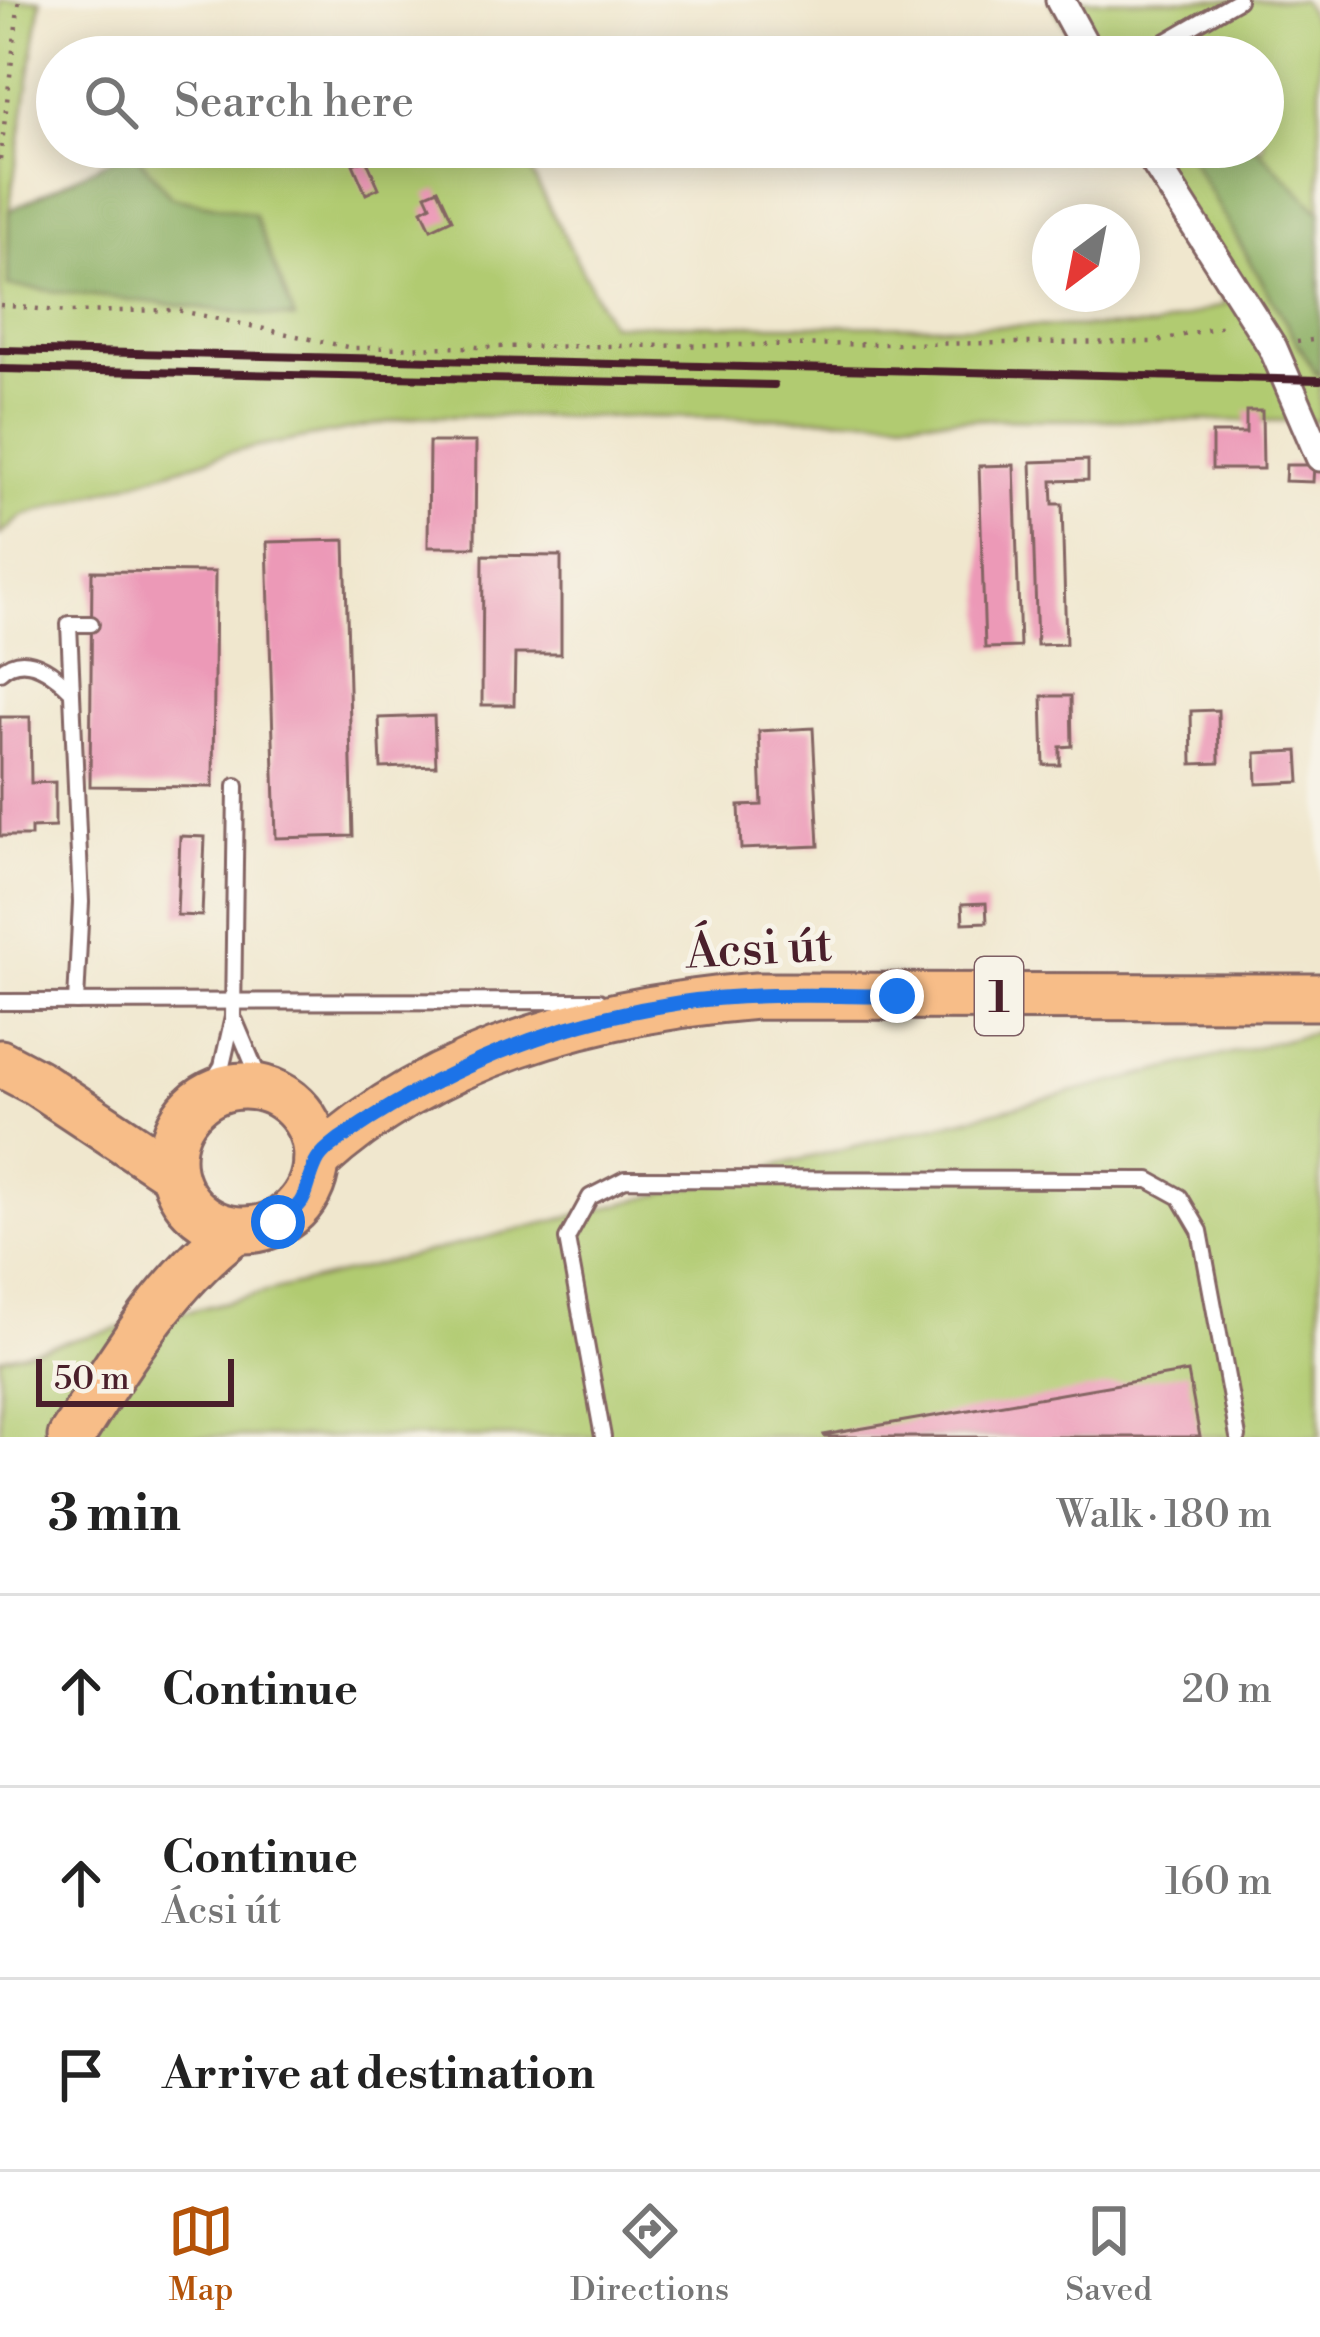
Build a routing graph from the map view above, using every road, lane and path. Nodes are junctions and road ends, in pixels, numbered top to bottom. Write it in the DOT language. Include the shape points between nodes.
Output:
graph roads {
  1 [pos="19,0"];
  2 [pos="1060,0"];
  3 [pos="1238,0"];
  4 [pos="1080,36"];
  5 [pos="1175,36"];
  6 [pos="0,160"];
  7 [pos="1158,168"];
  8 [pos="0,304"];
  9 [pos="1250,318"];
  10 [pos="1320,457"];
  11 [pos="92,624"];
  12 [pos="0,671"];
  13 [pos="71,690"];
  14 [pos="236,786"];
  15 [pos="1320,997"];
  16 [pos="604,1001"];
  17 [pos="0,1002"];
  18 [pos="76,1002"];
  19 [pos="233,1010"];
  20 [pos="18,1073"];
  21 [pos="431,1080"];
  22 [pos="283,1099"];
  23 [pos="195,1106"];
  24 [pos="316,1161"];
  25 [pos="177,1183"];
  26 [pos="236,1230"];
  27 [pos="127,1349"];
  28 [pos="71,1437"];
  29 [pos="603,1437"];
  30 [pos="1238,1437"];
  1 -- 6 [label="path"];
  2 -- 4 [label="street"];
  3 -- 5 [label="lane"];
  7 -- 9 [label="street"];
  8 -- 9 [label="path" via="177,310 352,348 1153,342"];
  9 -- 10 [label="street" via="1273,348"];
  11 -- 13 [label="lane" via="69,624"];
  12 -- 13 [label="lane" via="27,662"];
  13 -- 18 [label="lane" via="81,902"];
  14 -- 19 [label="lane"];
  15 -- 21 [label="main road, Ácsi út / 1" via="756,996 679,1003 603,1018"];
  16 -- 19 [label="lane"];
  17 -- 18 [label="lane"];
  18 -- 19 [label="lane"];
  19 -- 22 [label="lane" via="260,1080"];
  19 -- 23 [label="lane" via="222,1066"];
  20 -- 23 [label="main road, 1" via="141,1111 164,1115"];
  20 -- 25 [label="main road, 1"];
  21 -- 22 [label="main road, Ácsi út / 1" via="346,1100"];
  21 -- 24 [label="main road, Ácsi út / 1"];
  22 -- 23 [label="main road, 1" via="238,1086"];
  22 -- 24 [label="main road" via="310,1130"];
  23 -- 25 [label="main road" via="174,1140"];
  24 -- 26 [label="main road, 1" via="295,1209 268,1226"];
  25 -- 26 [label="main road, 1" via="204,1218"];
  25 -- 27 [label="main road" via="179,1216 168,1255"];
  26 -- 27 [label="main road" via="192,1268"];
  27 -- 28 [label="main road"];
  29 -- 30 [label="lane" via="567,1239 590,1197 625,1179 1149,1180 1180,1197 1200,1231"];
}
